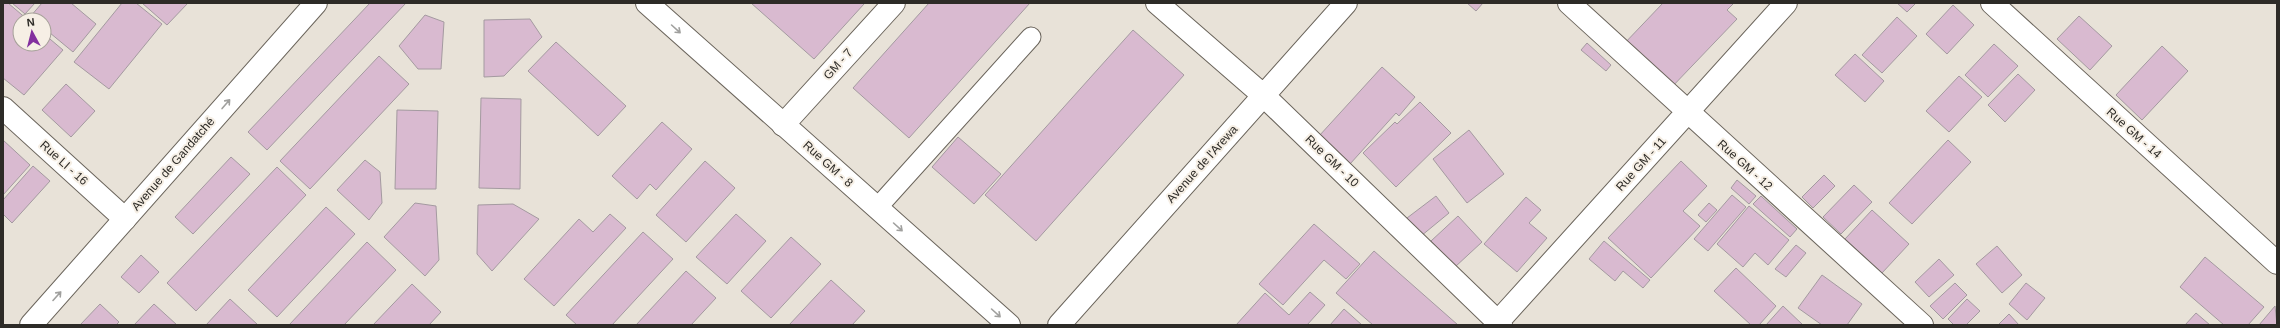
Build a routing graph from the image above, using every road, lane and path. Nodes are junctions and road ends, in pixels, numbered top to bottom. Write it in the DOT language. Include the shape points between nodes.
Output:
graph roads {
  1 [pos="647,3"];
  2 [pos="894,3"];
  3 [pos="1157,3"];
  4 [pos="1346,3"];
  5 [pos="1569,3"];
  6 [pos="1786,3"];
  7 [pos="1992,3"];
  8 [pos="310,5"];
  9 [pos="1031,37"];
  10 [pos="1264,96"];
  11 [pos="3,108"];
  12 [pos="1688,113"];
  13 [pos="783,125"];
  14 [pos="877,208"];
  15 [pos="125,219"];
  16 [pos="2277,263"];
  17 [pos="1498,324"];
  18 [pos="31,325"];
  19 [pos="1009,325"];
  20 [pos="1059,325"];
  21 [pos="1922,325"];
  1 -- 13 [label="street, Rue GM - 8, one-way"];
  2 -- 13 [label="street, GM - 7"];
  3 -- 10 [label="street, Rue GM - 10"];
  4 -- 10 [label="street, Avenue de l'Arewa"];
  5 -- 12 [label="street, Rue GM - 12"];
  6 -- 12 [label="street, Rue GM - 11"];
  7 -- 16 [label="street, Rue GM - 14"];
  15 -- 8 [label="street, Avenue de Gandatché, one-way"];
  9 -- 14 [label="lane"];
  10 -- 17 [label="street, Rue GM - 10"];
  10 -- 20 [label="street, Avenue de l'Arewa"];
  11 -- 15 [label="street, Rue LI - 16"];
  12 -- 17 [label="street, Rue GM - 11"];
  12 -- 21 [label="street, Rue GM - 12"];
  13 -- 14 [label="street, Rue GM - 8"];
  14 -- 19 [label="street, Rue GM - 8, one-way"];
  18 -- 15 [label="street, Avenue de Gandatché, one-way"];
}
